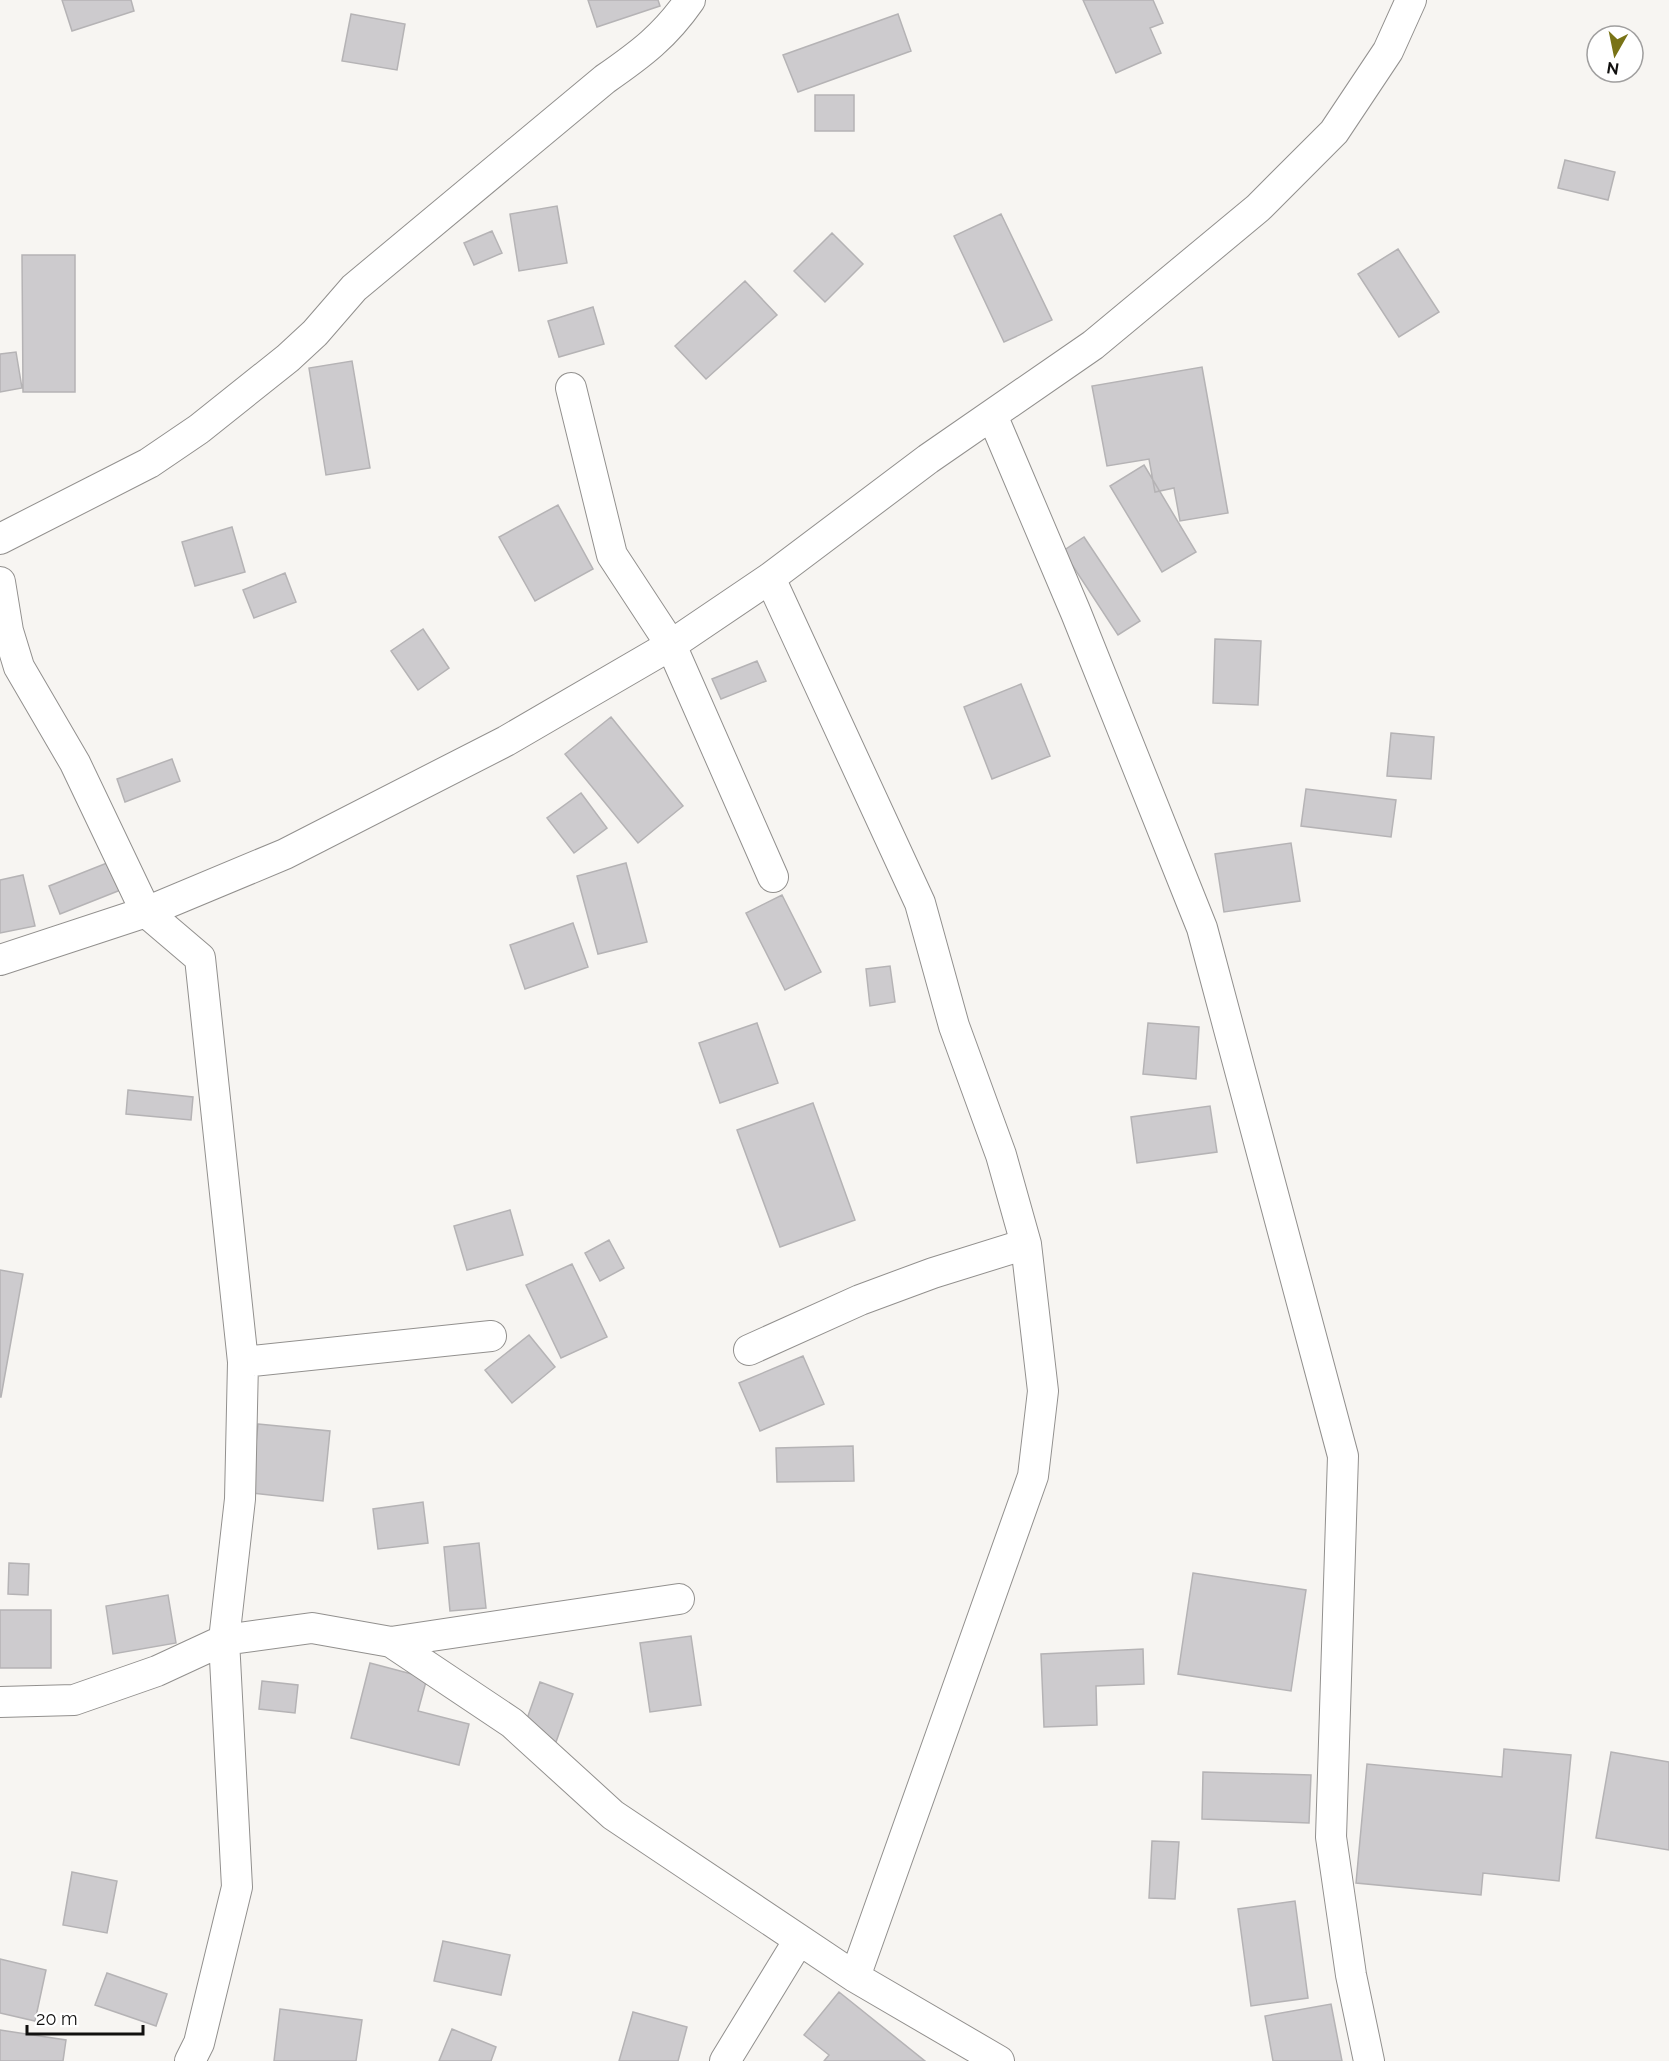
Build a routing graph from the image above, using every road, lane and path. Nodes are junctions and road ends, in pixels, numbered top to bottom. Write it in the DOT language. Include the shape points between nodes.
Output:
graph roads {
  1 [pos="690,0"];
  2 [pos="1411,0"];
  3 [pos="571,388"];
  4 [pos="992,415"];
  5 [pos="0,539"];
  6 [pos="770,578"];
  7 [pos="0,582"];
  8 [pos="670,645"];
  9 [pos="773,877"];
  10 [pos="146,912"];
  11 [pos="0,960"];
  12 [pos="1026,1244"];
  13 [pos="490,1336"];
  14 [pos="749,1350"];
  15 [pos="243,1362"];
  16 [pos="679,1599"];
  17 [pos="224,1640"];
  18 [pos="391,1642"];
  19 [pos="0,1702"];
  20 [pos="799,1940"];
  21 [pos="855,1977"];
  22 [pos="190,2061"];
  23 [pos="725,2061"];
  24 [pos="999,2061"];
  25 [pos="1369,2061"];
  1 -- 5 [label="street" via="649,48 606,79 354,288 315,333 199,429 149,463"];
  2 -- 4 [label="street" via="1388,51 1334,132 1258,208 1093,345"];
  3 -- 8 [label="street" via="612,555"];
  4 -- 6 [label="street"];
  4 -- 25 [label="street" via="1202,928 1343,1456 1331,1837"];
  6 -- 8 [label="street"];
  6 -- 12 [label="street" via="920,903 954,1026 1001,1155"];
  7 -- 10 [label="street" via="19,668 75,763"];
  8 -- 9 [label="street"];
  8 -- 10 [label="street" via="506,741 285,854"];
  10 -- 11 [label="street"];
  10 -- 15 [label="street" via="200,958"];
  12 -- 14 [label="street" via="860,1300"];
  12 -- 21 [label="street" via="1043,1391 1032,1476"];
  13 -- 15 [label="street"];
  15 -- 17 [label="street" via="240,1498"];
  16 -- 18 [label="street"];
  17 -- 18 [label="street" via="312,1628"];
  17 -- 19 [label="street" via="157,1671 74,1700"];
  17 -- 22 [label="street" via="237,1887 199,2043"];
  18 -- 20 [label="street" via="512,1723 613,1815"];
  20 -- 21 [label="street"];
  20 -- 23 [label="street"];
  21 -- 24 [label="street"];
}
